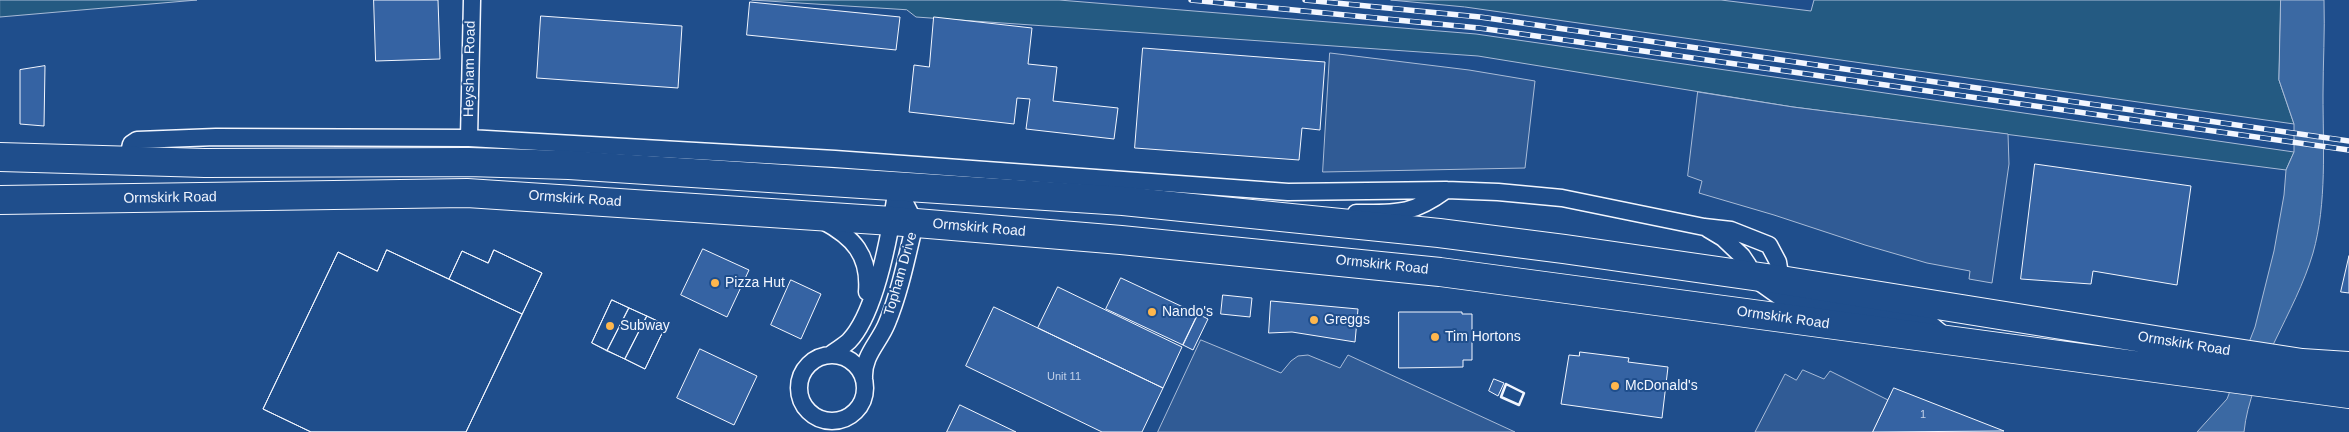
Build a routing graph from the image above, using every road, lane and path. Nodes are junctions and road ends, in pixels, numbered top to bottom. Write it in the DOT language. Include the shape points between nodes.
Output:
graph roads {
  1 [pos="472,0"];
  2 [pos="469,138"];
  3 [pos="0,157"];
  4 [pos="127,161"];
  5 [pos="898,187"];
  6 [pos="1446,190"];
  7 [pos="0,200"];
  8 [pos="1241,213"];
  9 [pos="812,216"];
  10 [pos="904,222"];
  11 [pos="1704,227"];
  12 [pos="1752,277"];
  13 [pos="1783,299"];
  14 [pos="1756,314"];
  15 [pos="863,321"];
  16 [pos="830,354"];
  17 [pos="2349,366"];
  18 [pos="2298,375"];
  19 [pos="864,378"];
  20 [pos="2349,394"];
  1 -- 2 [label="street, Heysham Road"];
  2 -- 4 [label="street" via="216,137 137,140 131,144"];
  2 -- 6 [label="street" via="1288,192"];
  3 -- 4 [label="highway, Ormskirk Road"];
  4 -- 5 [label="highway, Ormskirk Road" via="569,165"];
  5 -- 8 [label="highway, Ormskirk Road" via="1123,201"];
  5 -- 10 [label="street, Topham Drive"];
  5 -- 10 [label="street, Topham Drive"];
  6 -- 8 [label="street" via="1425,205 1405,211"];
  6 -- 11 [label="street" via="1562,198"];
  7 -- 9 [label="highway, Ormskirk Road" via="467,193"];
  8 -- 12 [label="highway, Ormskirk Road" via="1564,248"];
  9 -- 10 [label="highway, Ormskirk Road"];
  9 -- 15 [label="street, Topham Drive" via="847,236 864,260 868,286"];
  10 -- 14 [label="highway, Ormskirk Road" via="1334,260"];
  10 -- 15 [label="street, Topham Drive" via="887,245"];
  10 -- 19 [label="street, Topham Drive" via="888,322 866,358"];
  11 -- 12 [label="street" via="1723,238 1742,256"];
  11 -- 13 [label="street" via="1731,230 1770,245 1778,262"];
  12 -- 13 [label="highway, Ormskirk Road"];
  12 -- 14 [label="highway"];
  13 -- 14 [label="highway, Ormskirk Road"];
  13 -- 18 [label="highway, Ormskirk Road" via="2210,349"];
  13 -- 18 [label="highway, Ormskirk Road" via="1952,341 2204,375"];
  15 -- 16 [label="street, Topham Drive" via="849,342"];
  16 -- 19 [label="street" via="851,360"];
  16 -- 19 [label="street" via="814,360 802,373 800,394 810,413 830,421 850,416 863,400"];
  17 -- 18 [label="highway, Ormskirk Road"];
  18 -- 20 [label="highway, Ormskirk Road"];
}
